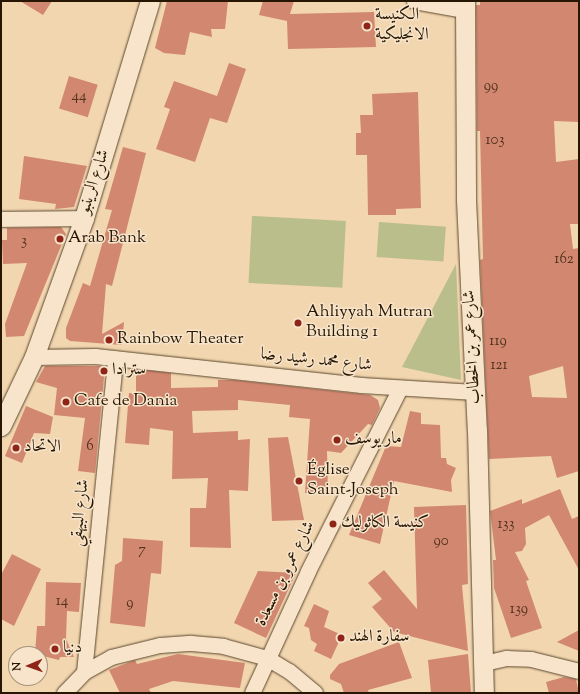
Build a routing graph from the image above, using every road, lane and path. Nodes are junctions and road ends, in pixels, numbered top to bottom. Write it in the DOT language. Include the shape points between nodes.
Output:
graph roads {
  1 [pos="150,1"];
  2 [pos="414,1"];
  3 [pos="464,6"];
  4 [pos="84,218"];
  5 [pos="1,219"];
  6 [pos="34,357"];
  7 [pos="115,359"];
  8 [pos="400,388"];
  9 [pos="475,392"];
  10 [pos="1,426"];
  11 [pos="266,658"];
  12 [pos="484,663"];
  13 [pos="579,671"];
  14 [pos="84,672"];
  15 [pos="64,693"];
  16 [pos="252,693"];
  17 [pos="315,693"];
  18 [pos="484,693"];
  1 -- 4 [label="street, شارع الرينبو"];
  2 -- 3 [label="street"];
  3 -- 9 [label="street, شارع عمر بن الخطاب" via="466,200"];
  4 -- 5 [label="street"];
  4 -- 6 [label="street, شارع الرينبو"];
  6 -- 7 [label="street, شارع محمد رشيد رضا" via="95,356"];
  6 -- 10 [label="street, شارع الرينبو"];
  7 -- 8 [label="street, شارع محمد رشيد رضا"];
  7 -- 14 [label="street, شارع البيهقي"];
  8 -- 9 [label="street, شارع محمد رشيد رضا"];
  8 -- 11 [label="street, شارع عمرو بن مسعدة"];
  9 -- 12 [label="street, شارع عمر بن الخطاب"];
  11 -- 14 [label="street" via="223,646 160,645 111,657"];
  11 -- 16 [label="street, شارع عمرو بن مسعدة"];
  11 -- 17 [label="street" via="289,671"];
  12 -- 13 [label="street" via="506,658 531,659"];
  12 -- 18 [label="street, شارع عمر بن الخطاب"];
  14 -- 15 [label="street"];
}
